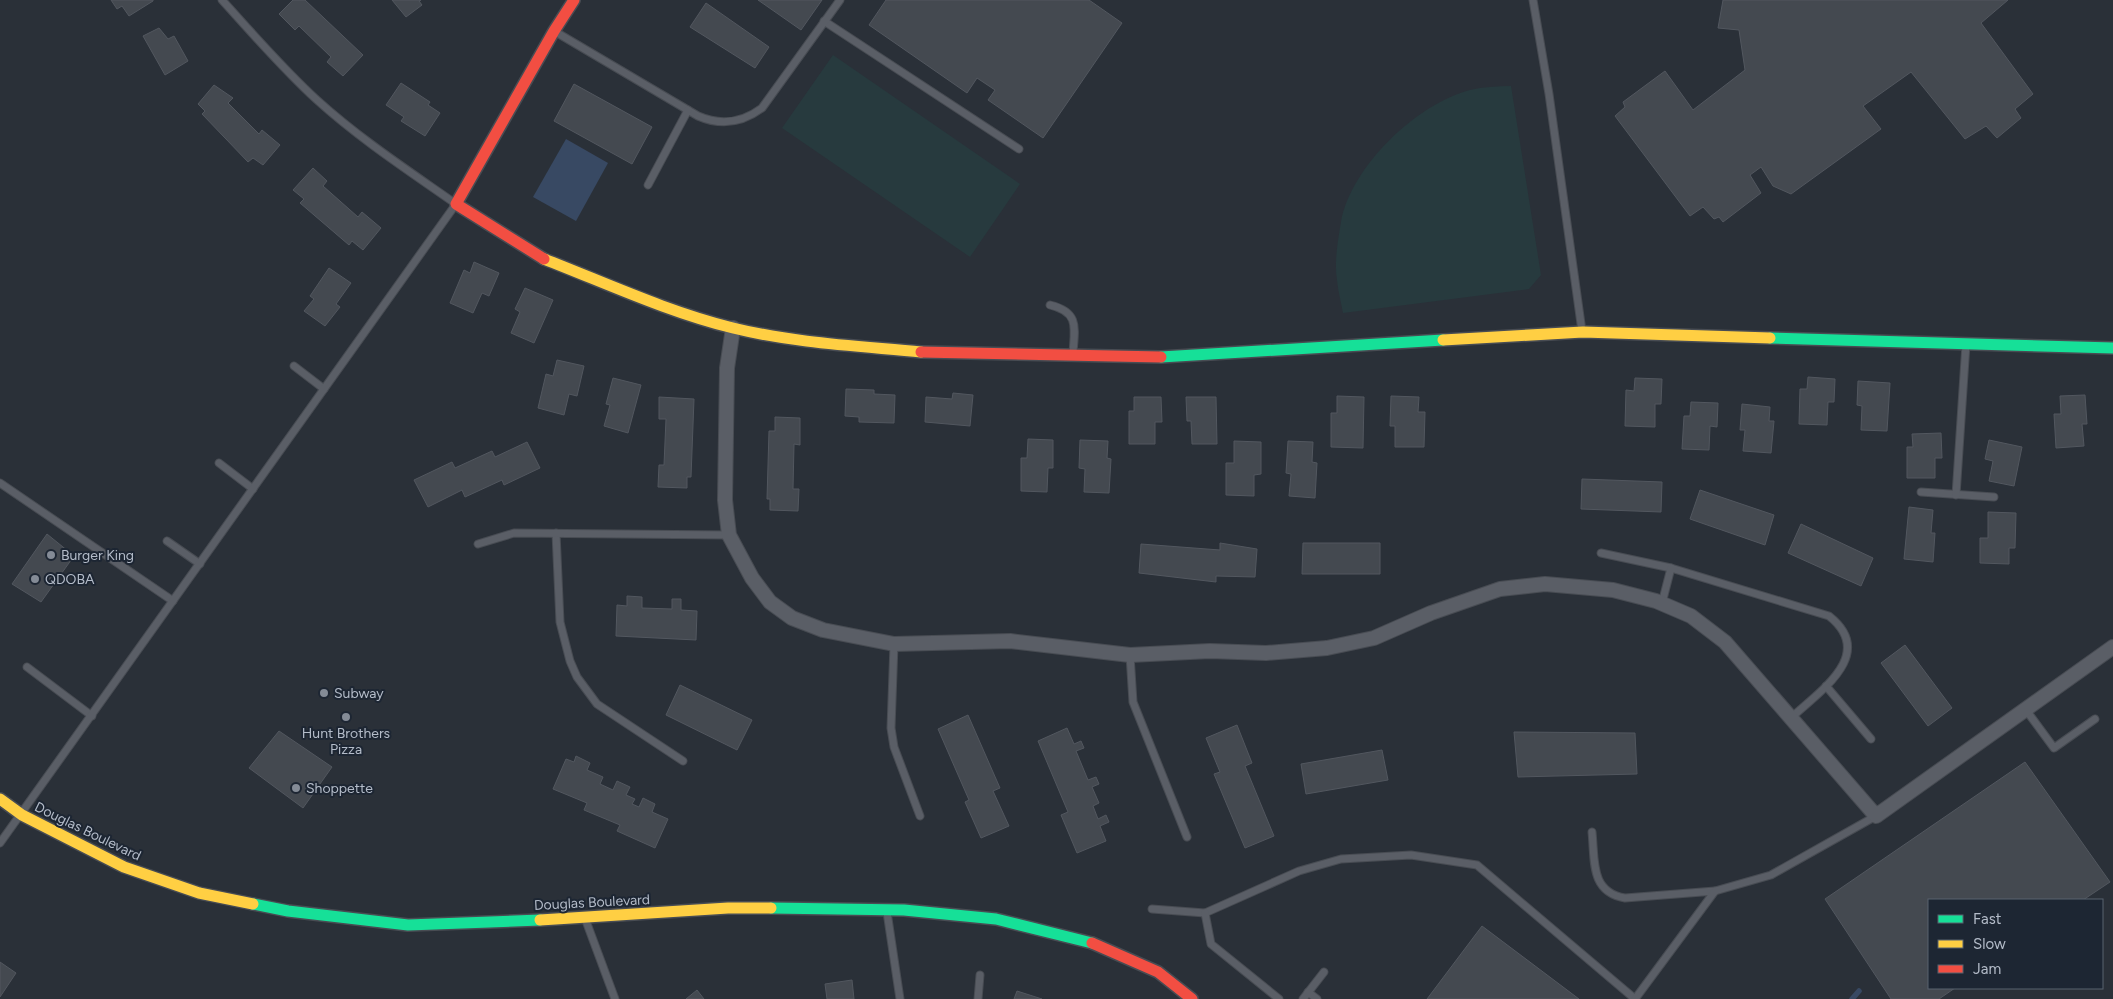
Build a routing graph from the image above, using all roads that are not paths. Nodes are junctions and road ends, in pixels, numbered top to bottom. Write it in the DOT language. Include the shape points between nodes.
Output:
graph roads {
  1 [pos="222,0"];
  2 [pos="574,0"];
  3 [pos="840,0"];
  4 [pos="1533,0"];
  5 [pos="824,21"];
  6 [pos="554,31"];
  7 [pos="688,110"];
  8 [pos="1019,149"];
  9 [pos="648,185"];
  10 [pos="456,204"];
  11 [pos="1050,305"];
  12 [pos="733,328"];
  13 [pos="1582,332"];
  14 [pos="1966,344"];
  15 [pos="2113,348"];
  16 [pos="1072,354"];
  17 [pos="294,366"];
  18 [pos="324,390"];
  19 [pos="219,463"];
  20 [pos="0,483"];
  21 [pos="253,488"];
  22 [pos="1921,492"];
  23 [pos="1956,494"];
  24 [pos="1994,497"];
  25 [pos="556,533"];
  26 [pos="729,535"];
  27 [pos="167,541"];
  28 [pos="478,544"];
  29 [pos="1601,553"];
  30 [pos="200,564"];
  31 [pos="1671,568"];
  32 [pos="173,601"];
  33 [pos="1662,604"];
  34 [pos="894,644"];
  35 [pos="2113,647"];
  36 [pos="1130,655"];
  37 [pos="27,667"];
  38 [pos="1826,686"];
  39 [pos="2026,710"];
  40 [pos="92,716"];
  41 [pos="1792,717"];
  42 [pos="2095,719"];
  43 [pos="1872,739"];
  44 [pos="683,761"];
  45 [pos="0,800"];
  46 [pos="22,815"];
  47 [pos="920,816"];
  48 [pos="1876,816"];
  49 [pos="1592,832"];
  50 [pos="1187,837"];
  51 [pos="0,844"];
  52 [pos="1715,891"];
  53 [pos="1152,908"];
  54 [pos="886,910"];
  55 [pos="1205,913"];
  56 [pos="584,918"];
  57 [pos="1324,972"];
  58 [pos="980,975"];
  59 [pos="1308,992"];
  60 [pos="613,998"];
  61 [pos="900,999"];
  62 [pos="978,999"];
  63 [pos="1192,999"];
  64 [pos="1279,999"];
  65 [pos="1302,999"];
  66 [pos="1316,999"];
  67 [pos="1635,999"];
  1 -- 10 [label="lane" via="318,101"];
  2 -- 6 [label="street"];
  3 -- 5 [label="lane"];
  4 -- 13 [label="lane"];
  5 -- 7 [label="lane" via="762,108 751,116 738,122 709,121"];
  5 -- 8 [label="lane"];
  6 -- 7 [label="lane"];
  6 -- 10 [label="street"];
  7 -- 9 [label="lane"];
  10 -- 12 [label="street" via="540,257"];
  10 -- 18 [label="lane"];
  11 -- 16 [label="lane" via="1065,308 1072,317 1075,329"];
  12 -- 16 [label="street" via="808,341 935,353"];
  12 -- 26 [label="street" via="727,368 725,500"];
  13 -- 14 [label="street"];
  13 -- 16 [label="street" via="1167,357"];
  14 -- 15 [label="street"];
  14 -- 23 [label="lane"];
  17 -- 18 [label="lane"];
  18 -- 21 [label="lane"];
  19 -- 21 [label="lane"];
  20 -- 32 [label="lane"];
  21 -- 30 [label="lane"];
  22 -- 23 [label="lane"];
  23 -- 24 [label="lane"];
  25 -- 26 [label="lane"];
  25 -- 28 [label="lane" via="514,533"];
  25 -- 44 [label="lane" via="560,622 577,677 597,704"];
  26 -- 34 [label="street" via="752,578 770,602 792,618 823,630"];
  27 -- 30 [label="lane"];
  29 -- 31 [label="lane"];
  30 -- 32 [label="lane"];
  31 -- 33 [label="lane"];
  31 -- 38 [label="lane" via="1829,616 1842,630 1848,650 1846,661"];
  32 -- 40 [label="lane"];
  33 -- 36 [label="street" via="1613,590 1545,584 1500,589 1374,638 1327,648 1266,654 1210,651"];
  33 -- 41 [label="street" via="1691,616 1725,642"];
  34 -- 36 [label="street" via="1010,641"];
  34 -- 47 [label="lane" via="891,728 894,747"];
  35 -- 39 [label="street"];
  36 -- 50 [label="lane" via="1133,702"];
  37 -- 40 [label="lane"];
  38 -- 41 [label="lane"];
  38 -- 43 [label="lane"];
  39 -- 42 [label="lane" via="2054,748"];
  39 -- 48 [label="street"];
  40 -- 46 [label="lane"];
  41 -- 48 [label="street"];
  45 -- 46 [label="street, Douglas Boulevard"];
  46 -- 51 [label="lane"];
  46 -- 56 [label="street, Douglas Boulevard" via="124,867 199,893 288,912 408,925"];
  48 -- 52 [label="lane" via="1771,875"];
  49 -- 52 [label="lane" via="1597,881 1612,896 1625,898"];
  52 -- 67 [label="lane"];
  53 -- 55 [label="lane"];
  54 -- 56 [label="street, Douglas Boulevard" via="728,908"];
  54 -- 61 [label="lane"];
  54 -- 63 [label="street, Douglas Boulevard" via="996,919 1085,940 1158,972"];
  55 -- 64 [label="lane" via="1211,944"];
  55 -- 67 [label="lane" via="1298,871 1341,859 1411,855 1477,865"];
  56 -- 60 [label="lane"];
  57 -- 59 [label="lane"];
  58 -- 62 [label="lane"];
  59 -- 65 [label="lane"];
  59 -- 66 [label="lane"];
}
